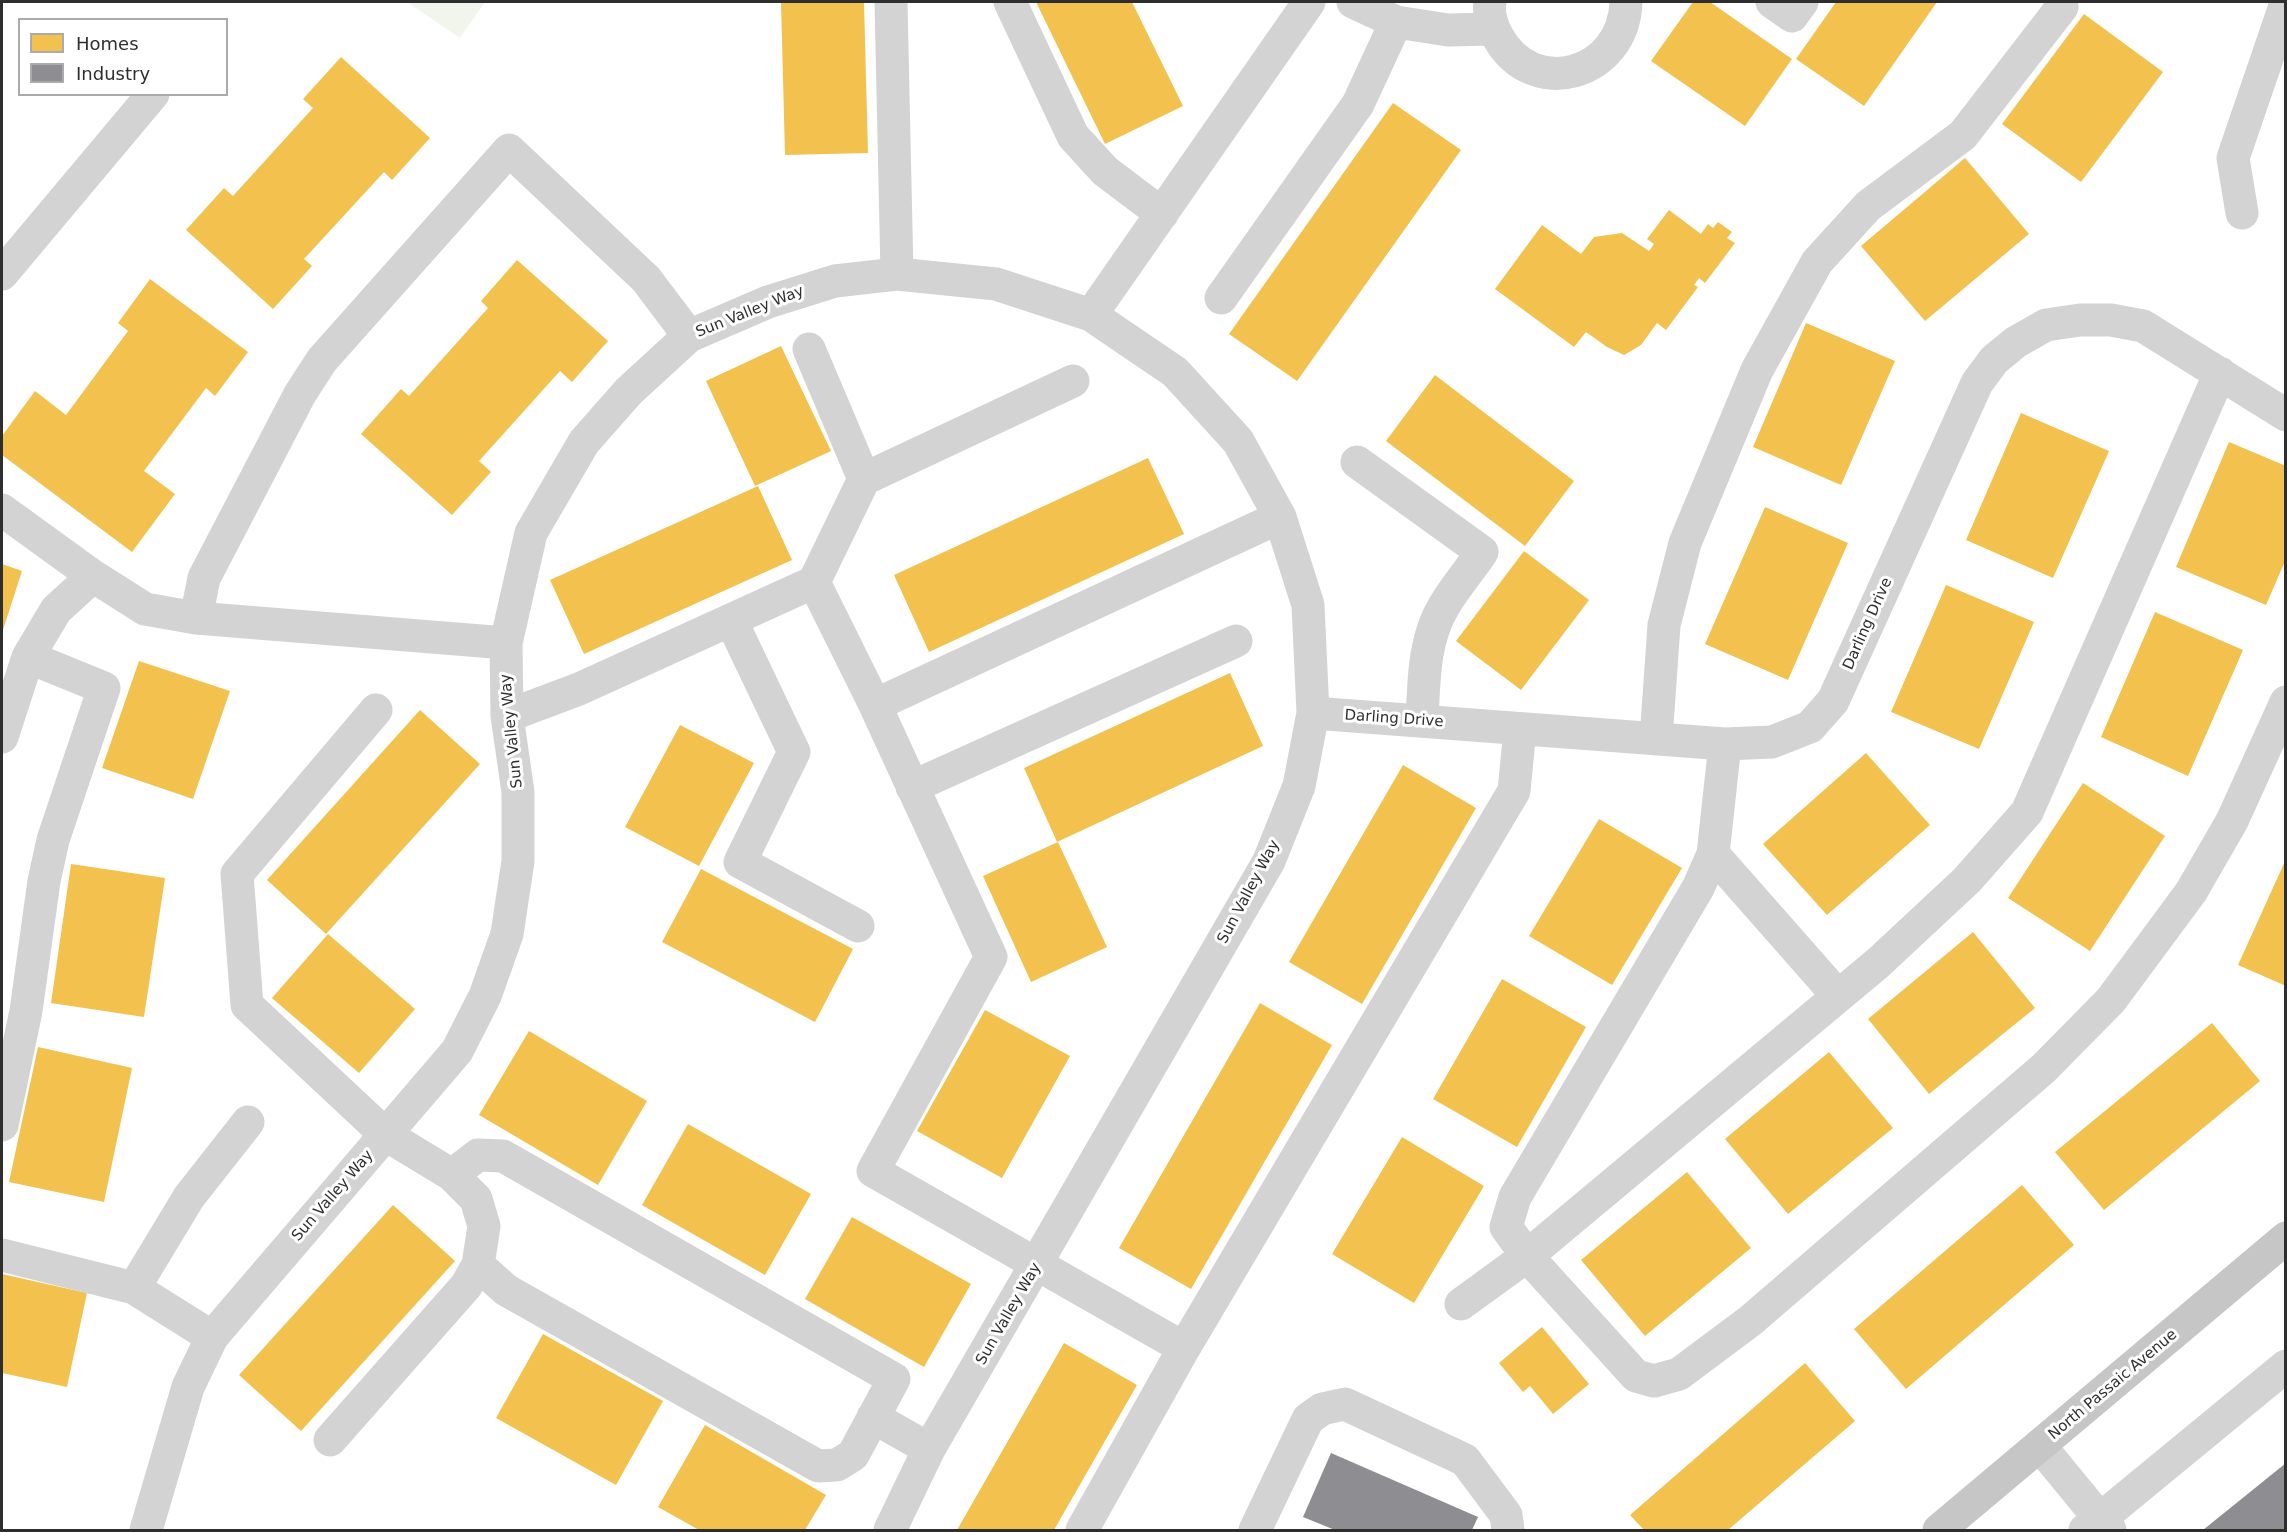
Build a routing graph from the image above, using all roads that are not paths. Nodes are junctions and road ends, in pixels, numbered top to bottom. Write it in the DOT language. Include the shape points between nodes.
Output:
graph roads {
  1 [pos="891,2"];
  2 [pos="1010,2"];
  3 [pos="1310,2"];
  4 [pos="1353,2"];
  5 [pos="1626,2"];
  6 [pos="1772,2"];
  7 [pos="1802,2"];
  8 [pos="2286,3"];
  9 [pos="2062,7"];
  10 [pos="1492,15"];
  11 [pos="1396,22"];
  12 [pos="151,96"];
  13 [pos="1162,213"];
  14 [pos="2242,213"];
  15 [pos="2,274"];
  16 [pos="897,274"];
  17 [pos="1221,298"];
  18 [pos="1091,315"];
  19 [pos="689,336"];
  20 [pos="809,349"];
  21 [pos="2220,374"];
  22 [pos="1073,381"];
  23 [pos="2286,415"];
  24 [pos="1357,462"];
  25 [pos="864,479"];
  26 [pos="2,510"];
  27 [pos="1280,517"];
  28 [pos="93,576"];
  29 [pos="814,582"];
  30 [pos="196,618"];
  31 [pos="731,620"];
  32 [pos="1236,640"];
  33 [pos="506,643"];
  34 [pos="28,657"];
  35 [pos="2286,702"];
  36 [pos="875,705"];
  37 [pos="376,710"];
  38 [pos="1313,713"];
  39 [pos="507,716"];
  40 [pos="1422,721"];
  41 [pos="1520,729"];
  42 [pos="2,737"];
  43 [pos="1656,739"];
  44 [pos="1725,744"];
  45 [pos="912,787"];
  46 [pos="1713,854"];
  47 [pos="858,926"];
  48 [pos="1838,996"];
  49 [pos="248,1122"];
  50 [pos="2,1125"];
  51 [pos="386,1135"];
  52 [pos="452,1175"];
  53 [pos="2281,1250"];
  54 [pos="2,1255"];
  55 [pos="1527,1256"];
  56 [pos="1037,1264"];
  57 [pos="478,1265"];
  58 [pos="134,1288"];
  59 [pos="1461,1304"];
  60 [pos="212,1337"];
  61 [pos="1184,1348"];
  62 [pos="2286,1366"];
  63 [pos="873,1417"];
  64 [pos="330,1440"];
  65 [pos="2040,1446"];
  66 [pos="929,1449"];
  67 [pos="2098,1526"];
  68 [pos="146,1530"];
  69 [pos="890,1530"];
  70 [pos="1082,1530"];
  71 [pos="1256,1530"];
  72 [pos="1508,1530"];
  73 [pos="1939,1530"];
  1 -- 16 [label="street"];
  2 -- 13 [label="street" via="1073,136 1105,171"];
  3 -- 13 [label="street"];
  4 -- 11 [label="street"];
  5 -- 10 [label="street" via="1618,38 1604,56 1586,67 1564,73 1542,71 1521,63 1504,48"];
  6 -- 7 [label="street" via="1792,16"];
  8 -- 14 [label="street" via="2233,158"];
  9 -- 43 [label="street" via="1963,135 1868,206 1816,262 1758,370 1686,543 1664,626"];
  10 -- 11 [label="street" via="1448,30"];
  11 -- 17 [label="street" via="1358,105"];
  12 -- 15 [label="street"];
  13 -- 18 [label="street"];
  16 -- 18 [label="street, Sun Valley Way" via="996,284"];
  16 -- 19 [label="street, Sun Valley Way" via="834,281 768,302"];
  18 -- 27 [label="street, Sun Valley Way" via="1175,372 1238,441"];
  19 -- 30 [label="street" via="646,279 509,150 322,360 300,394 204,579"];
  19 -- 33 [label="street, Sun Valley Way" via="629,391 584,442 531,533"];
  20 -- 25 [label="street"];
  21 -- 23 [label="street, Darling Drive"];
  21 -- 44 [label="street, Darling Drive" via="2143,326 2112,320 2046,325 2016,342 1994,360 1977,383 1833,701 1810,727 1801,731 1772,742"];
  21 -- 48 [label="street" via="2027,812 1966,880"];
  22 -- 25 [label="street"];
  24 -- 40 [label="street" via="1482,552 1443,607 1432,634 1425,667"];
  25 -- 29 [label="street"];
  26 -- 28 [label="street"];
  27 -- 36 [label="street"];
  27 -- 38 [label="street, Sun Valley Way" via="1308,605"];
  28 -- 30 [label="street" via="145,609"];
  28 -- 34 [label="street" via="56,610"];
  29 -- 31 [label="street"];
  29 -- 36 [label="street"];
  30 -- 33 [label="street"];
  31 -- 39 [label="street" via="579,690"];
  31 -- 47 [label="street" via="794,752 740,862"];
  32 -- 45 [label="street"];
  33 -- 39 [label="street, Sun Valley Way"];
  34 -- 42 [label="street"];
  34 -- 50 [label="street" via="104,688 53,840 26,1011"];
  35 -- 55 [label="street" via="2232,821 2203,872 2111,1000 2044,1068 1750,1321 1678,1374 1654,1381 1636,1376"];
  36 -- 45 [label="street"];
  37 -- 51 [label="street" via="237,874 247,1005"];
  38 -- 40 [label="street, Darling Drive"];
  38 -- 56 [label="street, Sun Valley Way" via="1299,786 1269,861"];
  39 -- 51 [label="street, Sun Valley Way" via="518,792 518,861 507,934 485,996 457,1051"];
  40 -- 41 [label="street, Darling Drive"];
  41 -- 43 [label="street, Darling Drive"];
  41 -- 61 [label="street" via="1514,791"];
  43 -- 44 [label="street, Darling Drive"];
  44 -- 46 [label="street"];
  45 -- 56 [label="street" via="991,957 873,1171"];
  46 -- 48 [label="street"];
  46 -- 55 [label="street" via="1698,888 1515,1197 1506,1227"];
  48 -- 55 [label="street"];
  49 -- 58 [label="street" via="189,1197"];
  51 -- 52 [label="street"];
  51 -- 60 [label="street, Sun Valley Way"];
  52 -- 57 [label="street" via="476,1199 484,1226"];
  52 -- 63 [label="street" via="478,1155 503,1156 894,1379"];
  53 -- 65 [label="main road, North Passaic Avenue"];
  54 -- 58 [label="street"];
  55 -- 59 [label="street"];
  56 -- 61 [label="street"];
  56 -- 66 [label="street, Sun Valley Way"];
  57 -- 63 [label="street" via="506,1290 818,1466 837,1465 853,1455"];
  57 -- 64 [label="street" via="466,1286"];
  58 -- 60 [label="street"];
  60 -- 68 [label="street, Sun Valley Way" via="188,1388"];
  61 -- 70 [label="street"];
  62 -- 67 [label="street"];
  63 -- 66 [label="street"];
  65 -- 67 [label="street"];
  65 -- 73 [label="main road, North Passaic Avenue"];
  66 -- 69 [label="street, Sun Valley Way"];
  71 -- 72 [label="street" via="1308,1419 1322,1409 1345,1404 1465,1460 1506,1515"];
}
